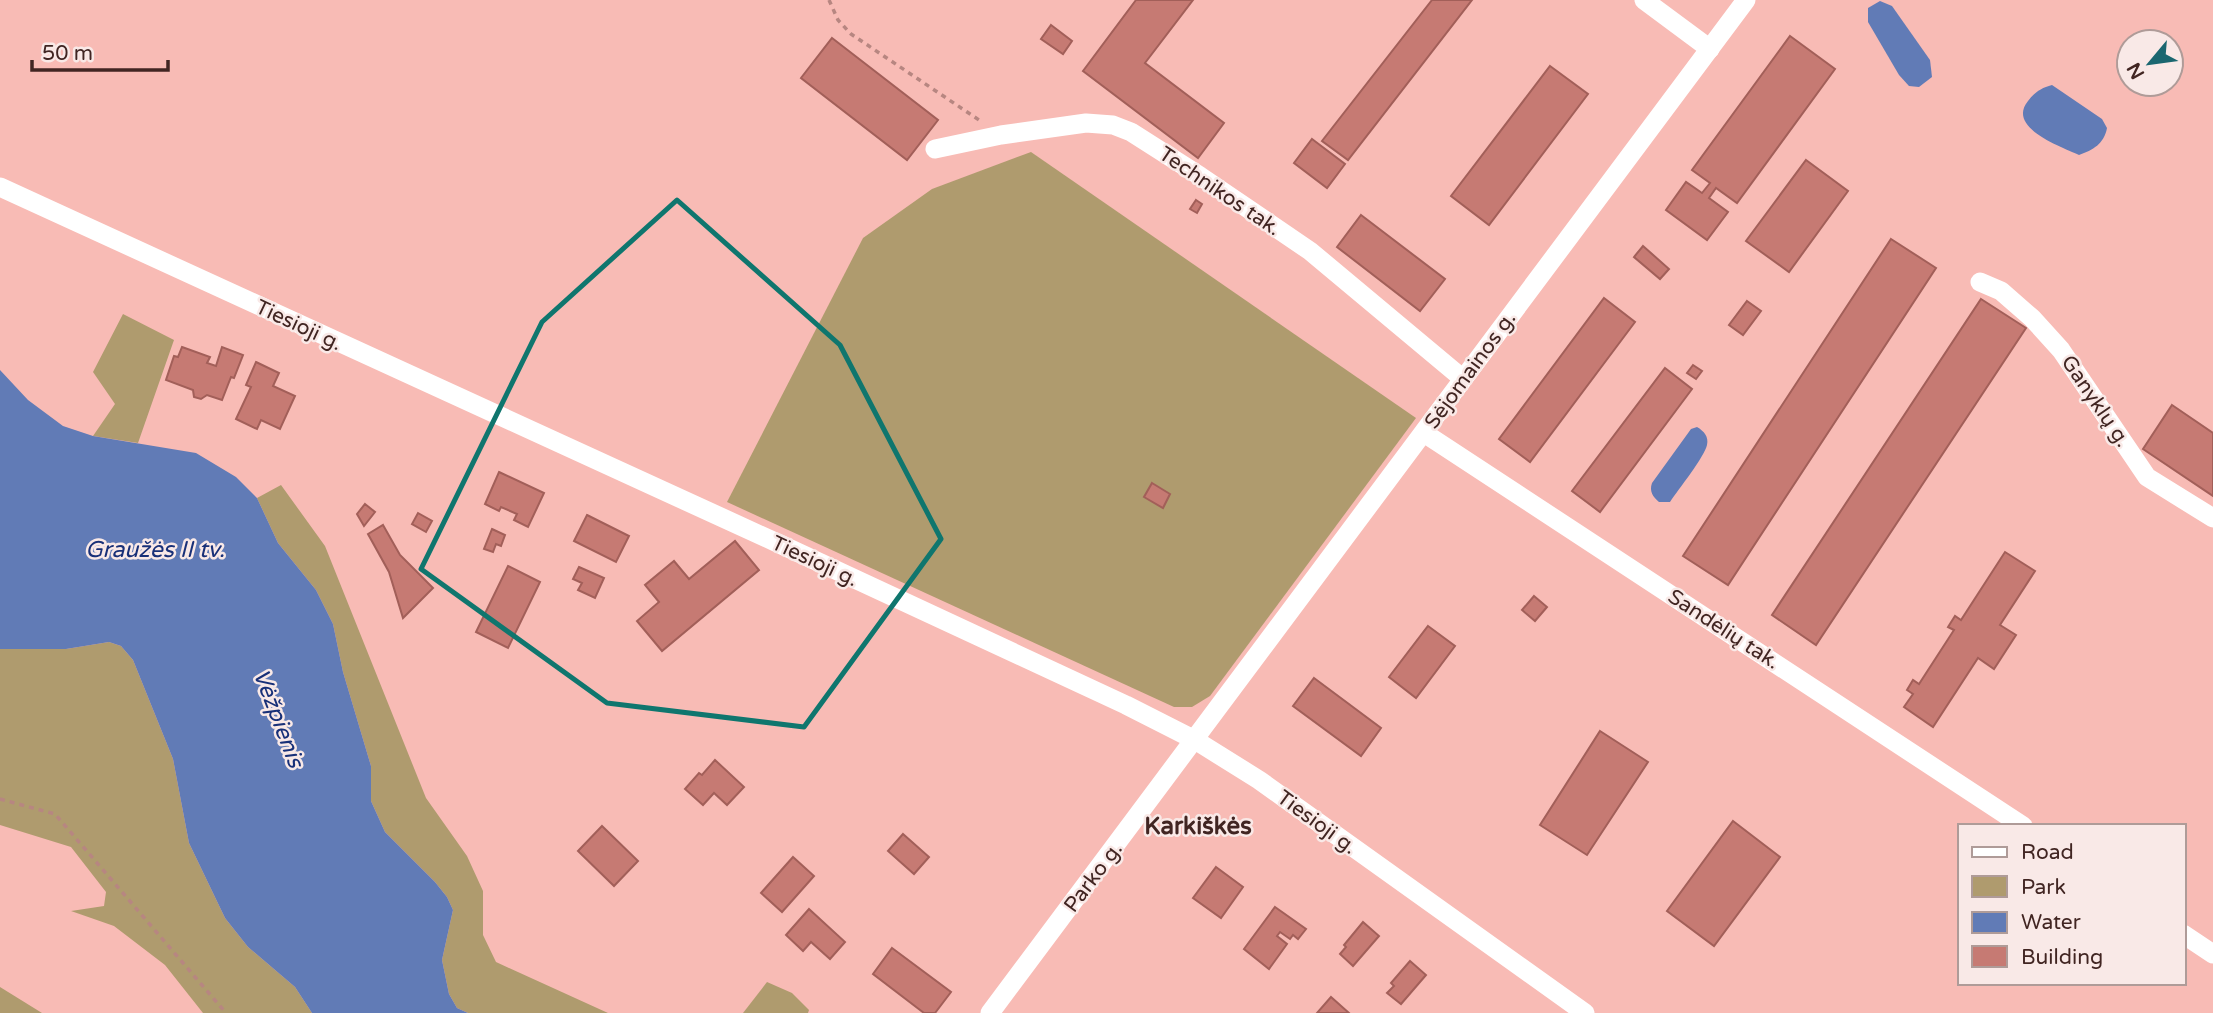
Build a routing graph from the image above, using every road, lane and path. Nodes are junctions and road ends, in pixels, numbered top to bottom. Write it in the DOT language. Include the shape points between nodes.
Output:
graph roads {
  1 [pos="829,0"];
  2 [pos="1644,0"];
  3 [pos="1746,0"];
  4 [pos="1710,49"];
  5 [pos="1001,135"];
  6 [pos="935,149"];
  7 [pos="0,187"];
  8 [pos="1980,282"];
  9 [pos="1462,379"];
  10 [pos="1424,433"];
  11 [pos="2213,518"];
  12 [pos="1195,740"];
  13 [pos="0,799"];
  14 [pos="2020,824"];
  15 [pos="2185,935"];
  16 [pos="2213,954"];
  17 [pos="226,1013"];
  18 [pos="990,1013"];
  19 [pos="1585,1013"];
  1 -- 5 [label="path" via="851,34"];
  2 -- 4 [label="street"];
  3 -- 4 [label="street, Sėjomainos g."];
  4 -- 9 [label="street, Sėjomainos g."];
  5 -- 6 [label="street, Technikos tak."];
  5 -- 9 [label="street, Technikos tak." via="1086,124 1113,125 1131,132 1310,251"];
  7 -- 12 [label="street, Tiesioji g."];
  8 -- 11 [label="street, Ganyklų g." via="2001,291 2061,350 2147,477"];
  9 -- 10 [label="street, Sėjomainos g."];
  10 -- 12 [label="street, Sėjomainos g."];
  10 -- 14 [label="street, Sandėlių tak."];
  12 -- 18 [label="street, Parko g."];
  12 -- 19 [label="street, Tiesioji g." via="1259,780"];
  13 -- 17 [label="path" via="55,814"];
  15 -- 16 [label="street"];
}
